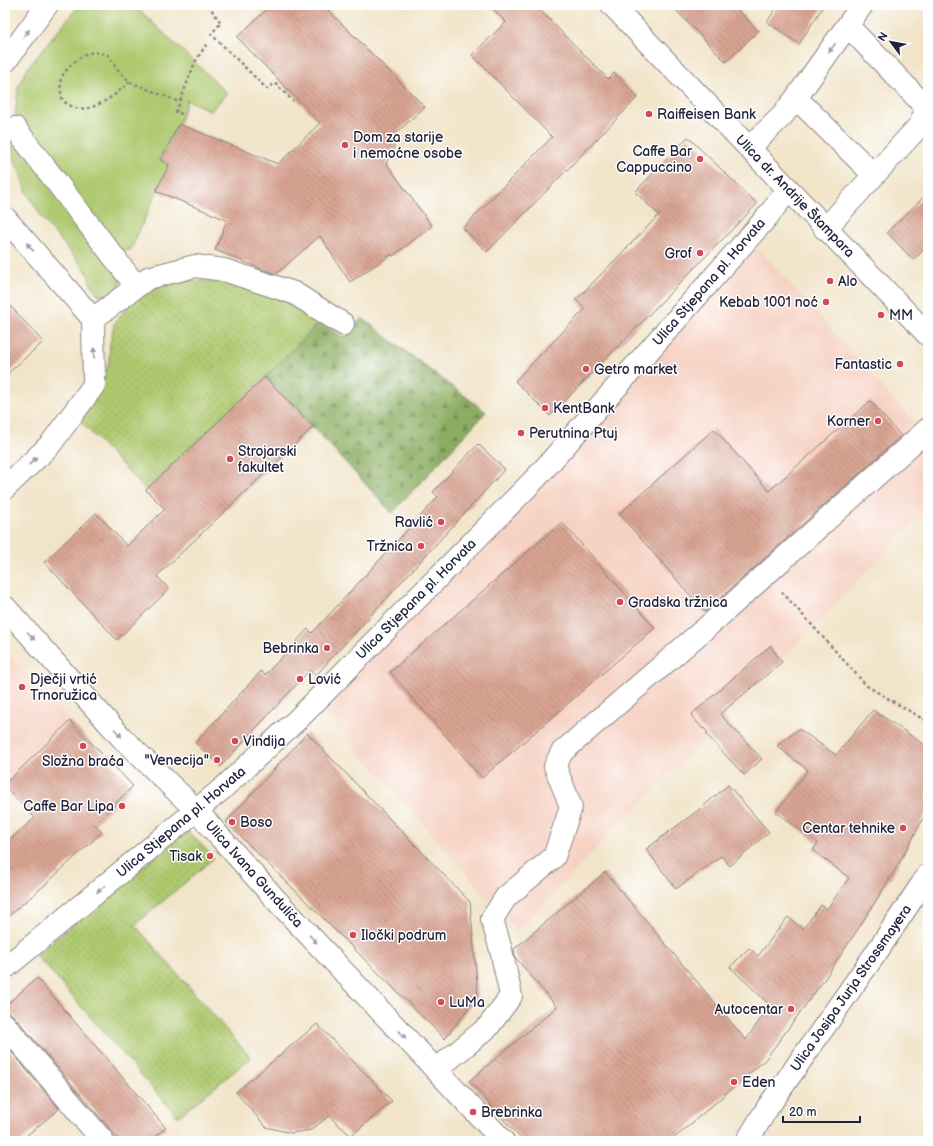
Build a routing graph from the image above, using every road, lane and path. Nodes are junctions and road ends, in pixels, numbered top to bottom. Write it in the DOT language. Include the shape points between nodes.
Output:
graph roads {
  1 [pos="47,5"];
  2 [pos="208,5"];
  3 [pos="612,5"];
  4 [pos="862,5"];
  5 [pos="848,26"];
  6 [pos="208,42"];
  7 [pos="5,62"];
  8 [pos="130,82"];
  9 [pos="796,98"];
  10 [pos="293,101"];
  11 [pos="179,102"];
  12 [pos="182,114"];
  13 [pos="15,128"];
  14 [pos="750,148"];
  15 [pos="874,176"];
  16 [pos="788,190"];
  17 [pos="5,218"];
  18 [pos="825,228"];
  19 [pos="136,286"];
  20 [pos="93,319"];
  21 [pos="343,324"];
  22 [pos="928,335"];
  23 [pos="928,429"];
  24 [pos="5,488"];
  25 [pos="766,575"];
  26 [pos="5,607"];
  27 [pos="928,722"];
  28 [pos="196,810"];
  29 [pos="928,875"];
  30 [pos="5,968"];
  31 [pos="5,1025"];
  32 [pos="436,1070"];
  33 [pos="103,1141"];
  34 [pos="503,1141"];
  35 [pos="747,1141"];
  7 -- 1 [label="street, one-way"];
  2 -- 10 [label="path" via="221,23 211,34 267,89 275,83"];
  3 -- 14 [label="street, Ulica dr. Andrije Štampara"];
  4 -- 5 [label="street"];
  5 -- 9 [label="street, one-way"];
  5 -- 15 [label="street" via="926,110 920,125"];
  6 -- 11 [label="path" via="195,62"];
  8 -- 8 [label="path" via="108,55 89,53 69,67 61,79 62,99 78,109 90,108 106,101"];
  8 -- 11 [label="path"];
  9 -- 14 [label="street"];
  9 -- 15 [label="street"];
  11 -- 12 [label="path" via="176,112"];
  13 -- 19 [label="street"];
  14 -- 16 [label="street, Ulica dr. Andrije Štampara"];
  15 -- 18 [label="street"];
  16 -- 18 [label="street, Ulica dr. Andrije Štampara"];
  16 -- 28 [label="street, Ulica Stjepana pl. Horvata" via="537,477 299,718"];
  20 -- 17 [label="street, one-way"];
  18 -- 22 [label="street, Ulica dr. Andrije Štampara"];
  19 -- 20 [label="street"];
  19 -- 21 [label="street" via="148,278 195,266 224,270 294,293"];
  24 -- 20 [label="street, one-way" via="50,445 94,385"];
  23 -- 25 [label="street"];
  25 -- 27 [label="path" via="867,686"];
  25 -- 32 [label="street" via="562,752 555,766 571,807 554,857 506,897 492,919 511,996 488,1026"];
  26 -- 28 [label="street, Ulica Ivana Gundulića, one-way" via="122,738"];
  28 -- 30 [label="street, Ulica Stjepana pl. Horvata, one-way"];
  28 -- 32 [label="street, Ulica Ivana Gundulića, one-way" via="278,902"];
  29 -- 35 [label="street, Ulica Josipa Jurja Strossmayera"];
  31 -- 33 [label="street"];
  32 -- 34 [label="street, Ulica Ivana Gundulića"];
}
